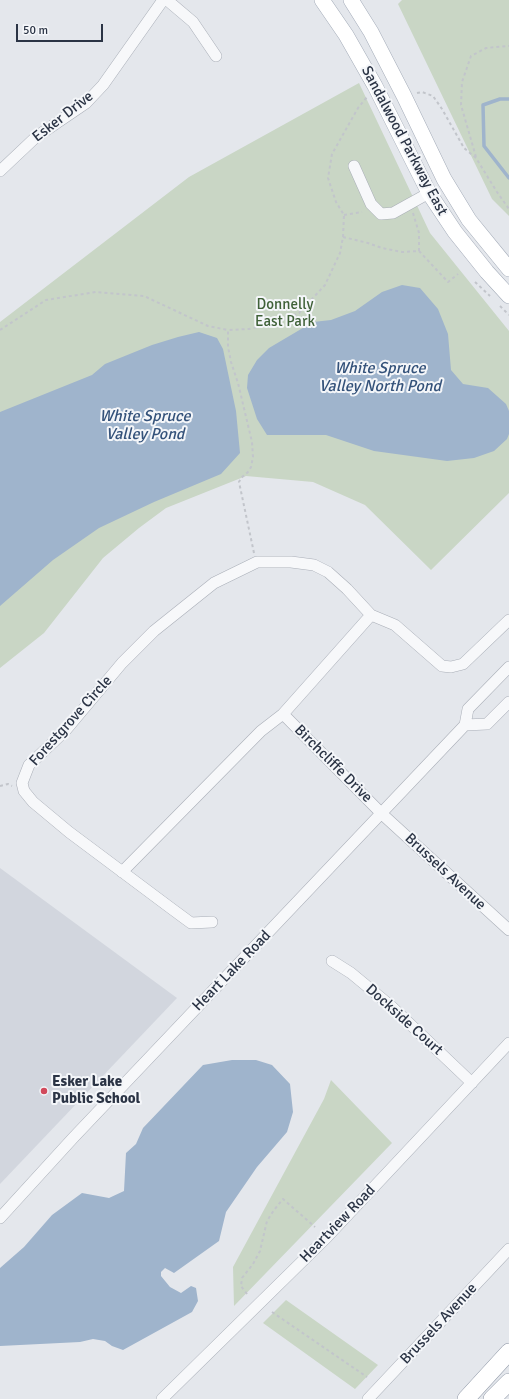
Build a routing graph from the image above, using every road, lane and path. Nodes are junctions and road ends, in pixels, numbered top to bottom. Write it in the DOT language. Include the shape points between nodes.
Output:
graph roads {
  1 [pos="162,0"];
  2 [pos="166,0"];
  3 [pos="322,0"];
  4 [pos="351,0"];
  5 [pos="509,46"];
  6 [pos="216,56"];
  7 [pos="375,86"];
  8 [pos="404,96"];
  9 [pos="476,158"];
  10 [pos="354,166"];
  11 [pos="0,171"];
  12 [pos="429,193"];
  13 [pos="408,205"];
  14 [pos="509,209"];
  15 [pos="343,237"];
  16 [pos="419,251"];
  17 [pos="509,269"];
  18 [pos="458,274"];
  19 [pos="509,296"];
  20 [pos="0,330"];
  21 [pos="228,330"];
  22 [pos="256,562"];
  23 [pos="371,615"];
  24 [pos="509,620"];
  25 [pos="509,667"];
  26 [pos="509,702"];
  27 [pos="283,714"];
  28 [pos="465,724"];
  29 [pos="382,814"];
  30 [pos="122,872"];
  31 [pos="212,922"];
  32 [pos="509,930"];
  33 [pos="332,961"];
  34 [pos="509,1043"];
  35 [pos="472,1082"];
  36 [pos="0,1218"];
  37 [pos="315,1227"];
  38 [pos="509,1249"];
  39 [pos="247,1294"];
  40 [pos="272,1312"];
  41 [pos="509,1352"];
  42 [pos="367,1378"];
  43 [pos="509,1382"];
  44 [pos="162,1399"];
  45 [pos="368,1399"];
  46 [pos="466,1399"];
  47 [pos="492,1399"];
  1 -- 11 [label="street, Esker Drive" via="103,85 86,103 36,137"];
  2 -- 6 [label="street" via="193,22"];
  3 -- 7 [label="main road, Sandalwood Parkway East" via="346,35"];
  4 -- 8 [label="main road, Sandalwood Parkway East" via="371,32"];
  5 -- 9 [label="path" via="486,48 471,56 462,82 461,105"];
  7 -- 12 [label="main road, Sandalwood Parkway East"];
  7 -- 15 [label="path" via="358,108 332,154 328,178 336,202 344,215"];
  8 -- 9 [label="path" via="422,92 433,96 464,148"];
  8 -- 17 [label="main road, Sandalwood Parkway East" via="444,179 469,220"];
  9 -- 14 [label="path"];
  10 -- 13 [label="street" via="371,204 381,214 393,213"];
  12 -- 13 [label="street"];
  12 -- 19 [label="main road, Sandalwood Parkway East" via="454,232"];
  13 -- 16 [label="path" via="419,233"];
  15 -- 16 [label="path" via="395,251"];
  15 -- 21 [label="path" via="340,252 325,285 299,313 272,324"];
  16 -- 18 [label="path" via="448,282"];
  20 -- 21 [label="path" via="46,300 96,292 144,296 208,326"];
  21 -- 22 [label="path" via="231,362 252,442 253,457 250,467 239,482"];
  22 -- 23 [label="street, Forestgrove Circle" via="291,562 321,568 347,589"];
  22 -- 30 [label="street, Forestgrove Circle" via="214,583 154,631 65,731 29,765 22,783 24,791 33,802"];
  23 -- 24 [label="street, Forestgrove Circle" via="395,625 442,666 451,668 463,664"];
  23 -- 27 [label="street"];
  25 -- 28 [label="street, Heart Lake Road" via="468,709"];
  26 -- 28 [label="street" via="487,724"];
  27 -- 29 [label="street, Birchcliffe Drive"];
  27 -- 30 [label="street" via="261,731"];
  28 -- 29 [label="street, Heart Lake Road"];
  29 -- 32 [label="street, Brussels Avenue"];
  29 -- 36 [label="street, Heart Lake Road"];
  30 -- 31 [label="street" via="191,923"];
  33 -- 35 [label="street, Dockside Court" via="351,973 392,1007"];
  34 -- 35 [label="street, Heartview Road"];
  35 -- 44 [label="street, Heartview Road" via="327,1237"];
  37 -- 39 [label="path" via="283,1199 268,1221 260,1251 242,1278 241,1286"];
  38 -- 45 [label="street, Brussels Avenue"];
  40 -- 42 [label="path"];
  41 -- 46 [label="highway"];
  43 -- 47 [label="highway"];
}
